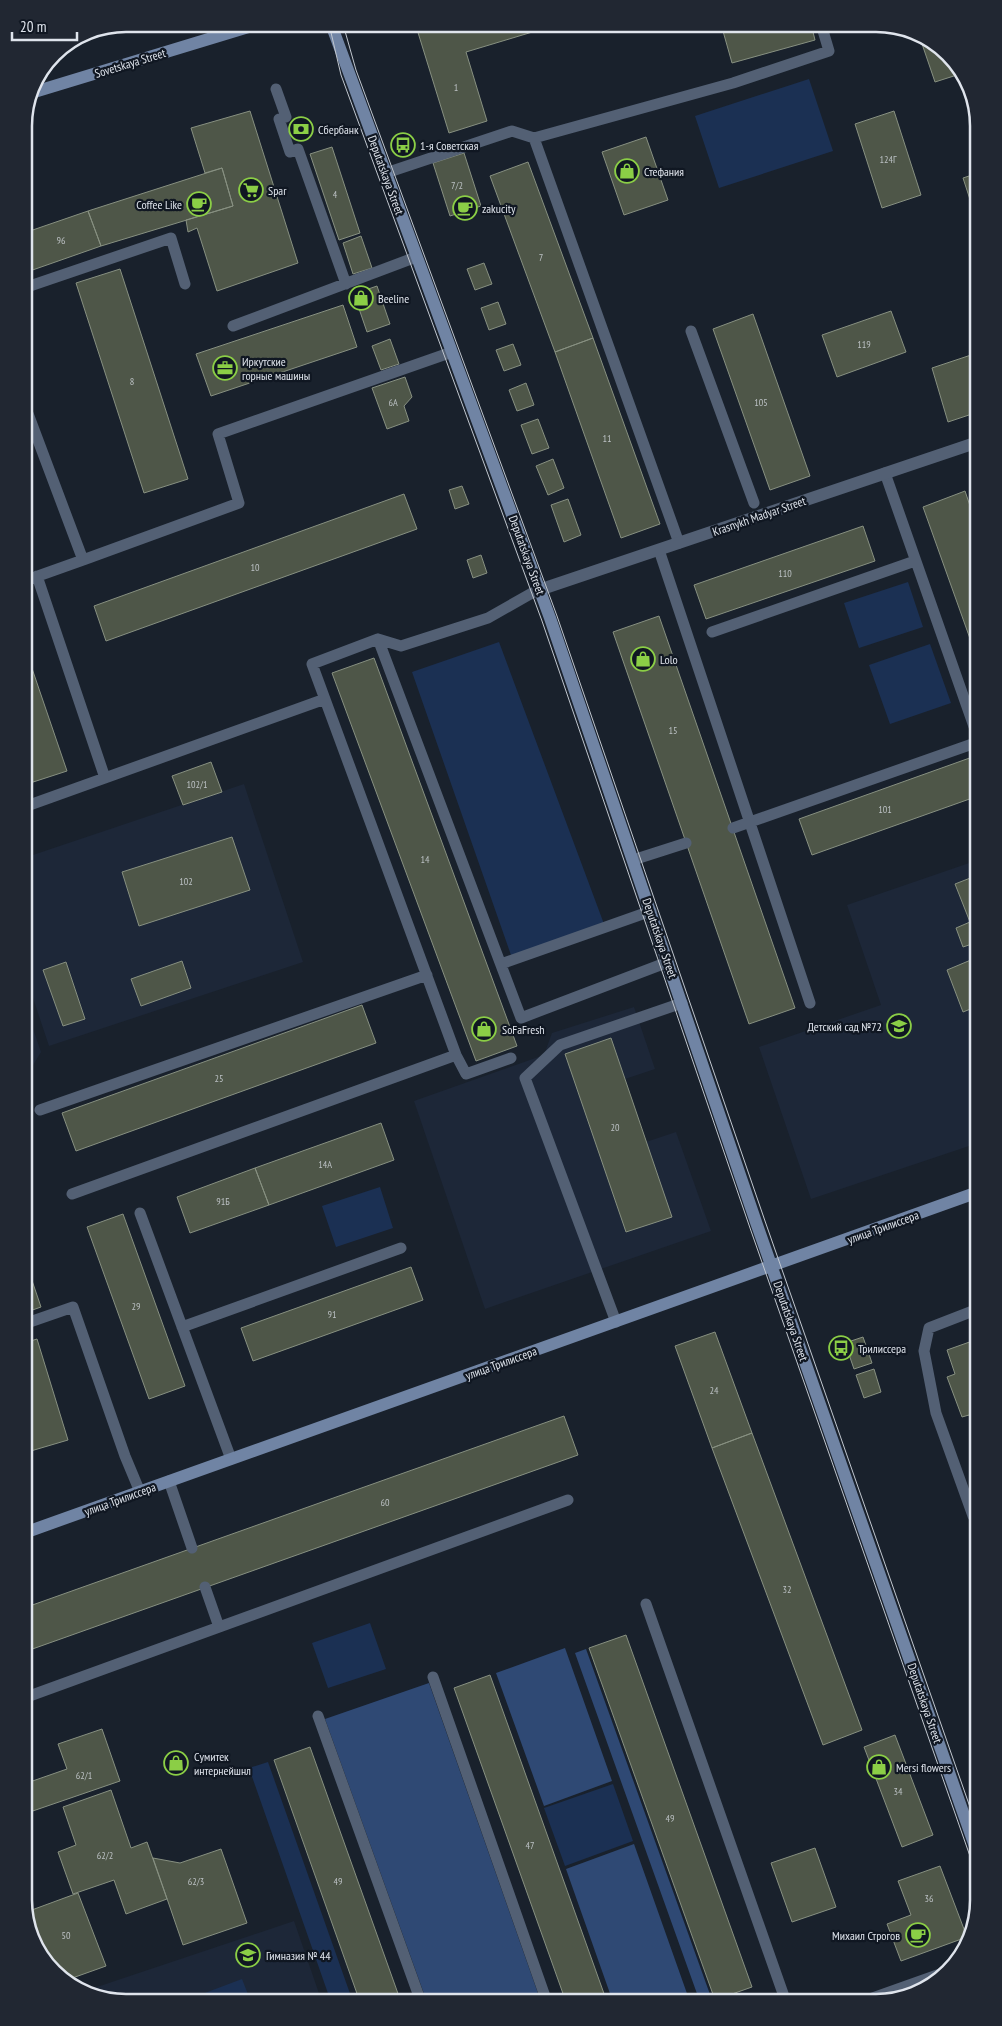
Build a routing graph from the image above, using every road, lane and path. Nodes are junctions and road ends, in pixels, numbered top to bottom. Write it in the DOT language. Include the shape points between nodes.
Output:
graph roads {
  1 [pos="228,33"];
  2 [pos="334,33"];
  3 [pos="824,33"];
  4 [pos="276,89"];
  5 [pos="40,90"];
  6 [pos="534,138"];
  7 [pos="386,173"];
  8 [pos="416,257"];
  9 [pos="185,284"];
  10 [pos="346,284"];
  11 [pos="33,285"];
  12 [pos="233,326"];
  13 [pos="691,331"];
  14 [pos="452,352"];
  15 [pos="33,427"];
  16 [pos="970,445"];
  17 [pos="885,474"];
  18 [pos="754,503"];
  19 [pos="680,543"];
  20 [pos="659,550"];
  21 [pos="82,560"];
  22 [pos="915,561"];
  23 [pos="37,576"];
  24 [pos="33,578"];
  25 [pos="539,590"];
  26 [pos="712,632"];
  27 [pos="378,639"];
  28 [pos="325,699"];
  29 [pos="970,717"];
  30 [pos="970,743"];
  31 [pos="105,778"];
  32 [pos="33,804"];
  33 [pos="749,823"];
  34 [pos="732,828"];
  35 [pos="686,843"];
  36 [pos="633,860"];
  37 [pos="651,911"];
  38 [pos="668,962"];
  39 [pos="501,964"];
  40 [pos="427,975"];
  41 [pos="682,1003"];
  42 [pos="810,1004"];
  43 [pos="456,1055"];
  44 [pos="511,1058"];
  45 [pos="40,1110"];
  46 [pos="72,1194"];
  47 [pos="970,1195"];
  48 [pos="140,1213"];
  49 [pos="402,1248"];
  50 [pos="772,1266"];
  51 [pos="970,1312"];
  52 [pos="32,1321"];
  53 [pos="616,1322"];
  54 [pos="182,1327"];
  55 [pos="231,1459"];
  56 [pos="169,1481"];
  57 [pos="140,1492"];
  58 [pos="568,1500"];
  59 [pos="970,1508"];
  60 [pos="32,1530"];
  61 [pos="192,1548"];
  62 [pos="205,1588"];
  63 [pos="646,1604"];
  64 [pos="219,1627"];
  65 [pos="433,1677"];
  66 [pos="32,1695"];
  67 [pos="318,1716"];
  68 [pos="970,1832"];
  69 [pos="924,1980"];
  70 [pos="418,1993"];
  71 [pos="889,1993"];
  72 [pos="544,1994"];
  73 [pos="783,1994"];
  1 -- 5 [label="main road, Sovetskaya Street"];
  2 -- 7 [label="main road, Deputatskaya Street"];
  3 -- 6 [label="lane" via="829,51 733,82"];
  4 -- 10 [label="lane" via="286,117 280,119 290,152 298,149"];
  6 -- 7 [label="lane" via="512,131"];
  6 -- 19 [label="lane"];
  7 -- 8 [label="main road, Deputatskaya Street"];
  8 -- 10 [label="lane"];
  8 -- 14 [label="main road, Deputatskaya Street"];
  9 -- 11 [label="lane" via="171,238"];
  10 -- 12 [label="lane"];
  13 -- 18 [label="lane"];
  14 -- 21 [label="lane" via="218,434 239,503"];
  14 -- 25 [label="main road, Deputatskaya Street"];
  15 -- 21 [label="lane"];
  16 -- 17 [label="street, Krasnykh Madyar Street"];
  17 -- 19 [label="street, Krasnykh Madyar Street"];
  17 -- 22 [label="lane"];
  19 -- 20 [label="street, Krasnykh Madyar Street"];
  20 -- 25 [label="street, Krasnykh Madyar Street"];
  20 -- 33 [label="lane"];
  21 -- 23 [label="lane"];
  22 -- 26 [label="lane"];
  22 -- 29 [label="lane"];
  23 -- 24 [label="lane"];
  23 -- 31 [label="lane"];
  25 -- 27 [label="lane" via="488,618 401,646"];
  25 -- 36 [label="main road, Deputatskaya Street"];
  27 -- 28 [label="lane" via="312,664"];
  27 -- 39 [label="lane"];
  28 -- 31 [label="lane"];
  28 -- 40 [label="lane"];
  30 -- 33 [label="lane"];
  31 -- 32 [label="lane"];
  33 -- 34 [label="lane"];
  33 -- 42 [label="lane"];
  35 -- 36 [label="lane"];
  36 -- 37 [label="main road, Deputatskaya Street"];
  37 -- 38 [label="main road, Deputatskaya Street"];
  37 -- 39 [label="lane"];
  38 -- 39 [label="lane" via="521,1018"];
  38 -- 41 [label="main road, Deputatskaya Street"];
  40 -- 43 [label="lane"];
  40 -- 45 [label="lane"];
  41 -- 50 [label="main road, Deputatskaya Street"];
  41 -- 53 [label="lane" via="560,1044 525,1078"];
  43 -- 44 [label="lane" via="466,1074"];
  43 -- 46 [label="lane"];
  47 -- 50 [label="main road, улица Трилиссера"];
  48 -- 54 [label="lane"];
  49 -- 54 [label="lane"];
  50 -- 53 [label="main road, улица Трилиссера"];
  50 -- 68 [label="main road, Deputatskaya Street"];
  51 -- 59 [label="lane" via="928,1328 924,1351 936,1413"];
  52 -- 57 [label="lane" via="73,1307"];
  53 -- 55 [label="main road, улица Трилиссера"];
  54 -- 55 [label="lane"];
  55 -- 56 [label="main road, улица Трилиссера"];
  56 -- 57 [label="main road, улица Трилиссера"];
  56 -- 61 [label="lane"];
  57 -- 60 [label="main road, улица Трилиссера"];
  58 -- 64 [label="lane"];
  62 -- 64 [label="lane"];
  63 -- 73 [label="lane"];
  64 -- 66 [label="lane"];
  65 -- 72 [label="lane"];
  67 -- 70 [label="lane"];
  69 -- 71 [label="street"];
}
